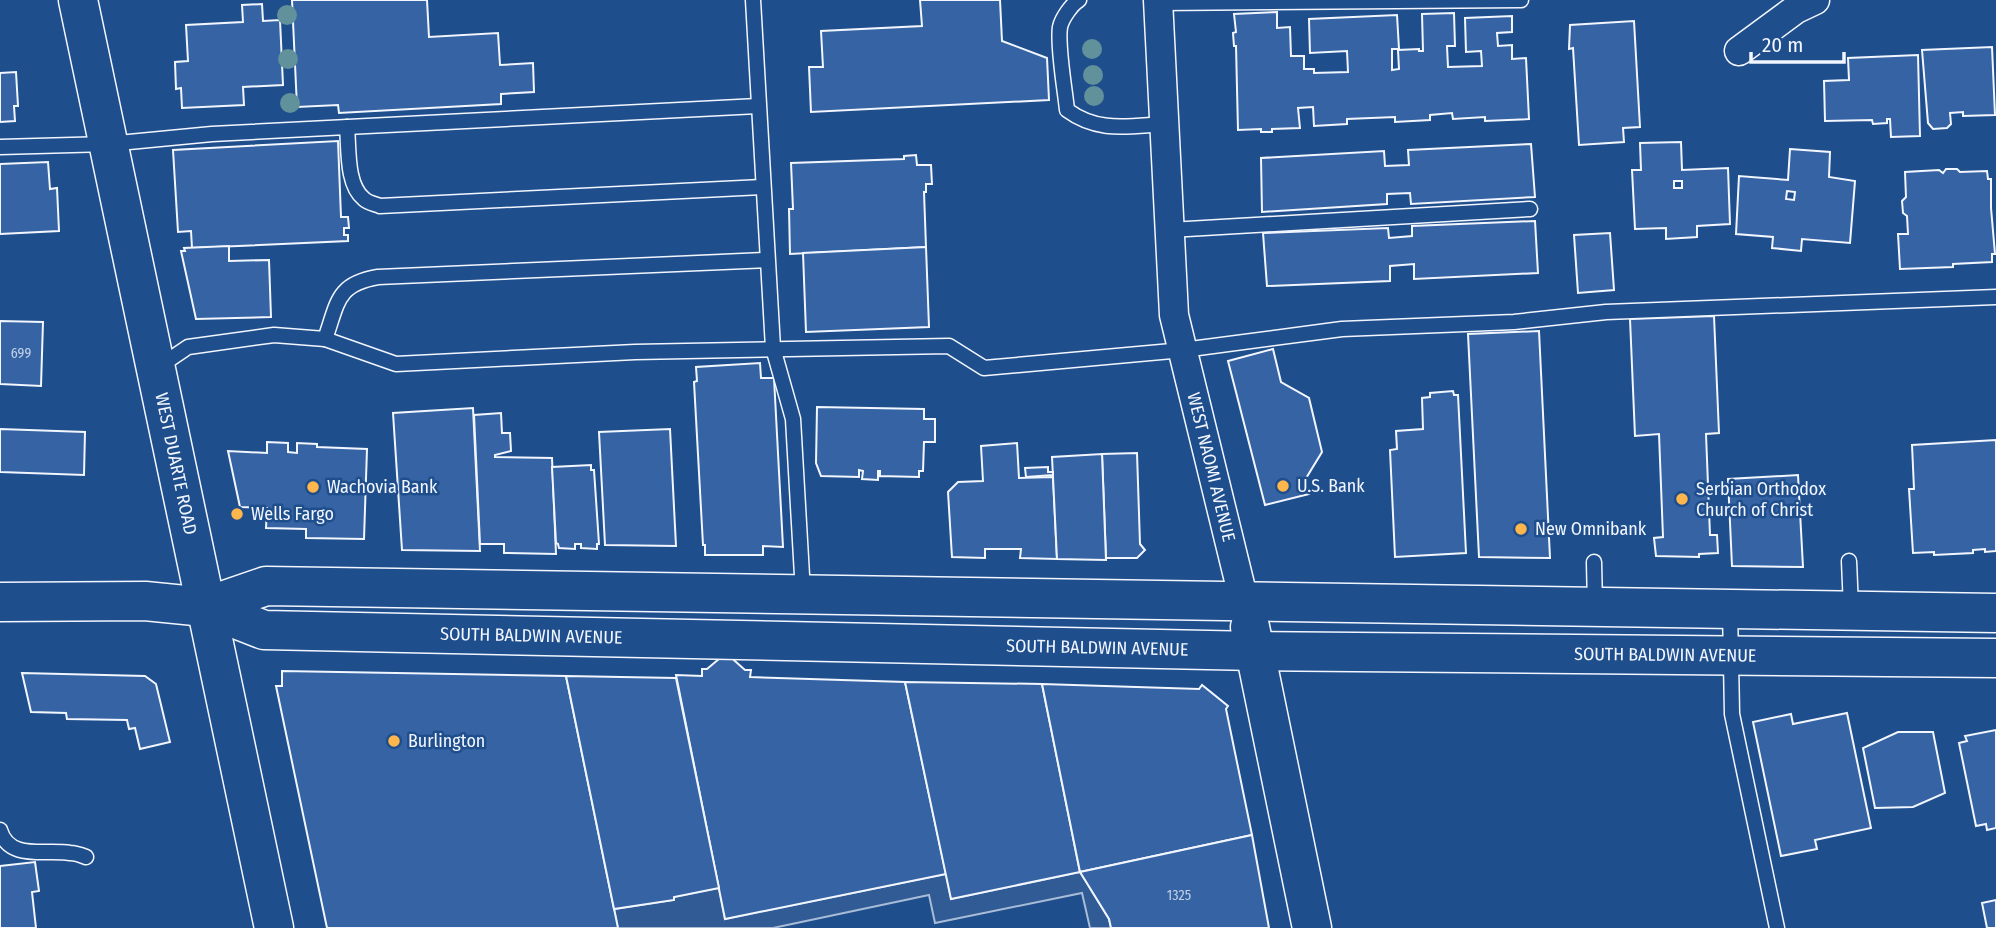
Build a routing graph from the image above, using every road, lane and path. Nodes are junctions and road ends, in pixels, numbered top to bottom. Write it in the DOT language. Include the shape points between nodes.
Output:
graph roads {
  1 [pos="78,0"];
  2 [pos="753,0"];
  3 [pos="1079,0"];
  4 [pos="1521,0"];
  5 [pos="1815,0"];
  6 [pos="1158,1"];
  7 [pos="1739,51"];
  8 [pos="758,106"];
  9 [pos="1164,124"];
  10 [pos="347,127"];
  11 [pos="108,144"];
  12 [pos="0,148"];
  13 [pos="762,187"];
  14 [pos="1530,209"];
  15 [pos="1170,230"];
  16 [pos="767,260"];
  17 [pos="1996,297"];
  18 [pos="325,339"];
  19 [pos="773,348"];
  20 [pos="1183,350"];
  21 [pos="156,369"];
  22 [pos="1849,561"];
  23 [pos="1594,562"];
  24 [pos="804,594"];
  25 [pos="1244,601"];
  26 [pos="0,602"];
  27 [pos="1595,606"];
  28 [pos="205,607"];
  29 [pos="1730,608"];
  30 [pos="1851,610"];
  31 [pos="1996,612"];
  32 [pos="1256,651"];
  33 [pos="1730,656"];
  34 [pos="1996,658"];
  35 [pos="0,830"];
  36 [pos="86,857"];
  37 [pos="274,928"];
  38 [pos="1312,928"];
  39 [pos="1777,928"];
  1 -- 11 [label="main road, WEST DUARTE ROAD"];
  2 -- 8 [label="lane"];
  3 -- 9 [label="lane" via="1060,26 1068,110 1080,120 1102,127"];
  4 -- 6 [label="lane"];
  5 -- 7 [label="street"];
  6 -- 9 [label="street, WEST NAOMI AVENUE"];
  8 -- 10 [label="lane"];
  8 -- 13 [label="lane"];
  9 -- 15 [label="street, WEST NAOMI AVENUE"];
  10 -- 11 [label="lane"];
  10 -- 13 [label="lane" via="356,190 365,201 380,206"];
  11 -- 12 [label="lane"];
  11 -- 21 [label="main road, WEST DUARTE ROAD"];
  13 -- 16 [label="lane"];
  14 -- 15 [label="lane"];
  15 -- 20 [label="street, WEST NAOMI AVENUE" via="1174,315"];
  16 -- 18 [label="lane" via="358,280 342,292"];
  16 -- 19 [label="lane"];
  17 -- 20 [label="lane" via="1606,312 1514,322 1342,329"];
  18 -- 19 [label="lane" via="396,364"];
  18 -- 21 [label="lane" via="274,335 188,348"];
  19 -- 20 [label="lane" via="949,346 984,368"];
  19 -- 24 [label="lane" via="793,419"];
  20 -- 25 [label="street, WEST NAOMI AVENUE"];
  21 -- 28 [label="main road, WEST DUARTE ROAD"];
  22 -- 30 [label="lane"];
  23 -- 27 [label="lane"];
  24 -- 25 [label="main road, SOUTH BALDWIN AVENUE"];
  24 -- 28 [label="main road, SOUTH BALDWIN AVENUE" via="266,586"];
  25 -- 27 [label="main road, SOUTH BALDWIN AVENUE"];
  25 -- 32 [label="main road, WEST NAOMI AVENUE"];
  26 -- 28 [label="main road, SOUTH BALDWIN AVENUE" via="145,601"];
  27 -- 29 [label="main road, SOUTH BALDWIN AVENUE"];
  28 -- 32 [label="main road, SOUTH BALDWIN AVENUE" via="264,630"];
  28 -- 37 [label="main road, WEST DUARTE ROAD"];
  29 -- 30 [label="main road, SOUTH BALDWIN AVENUE"];
  29 -- 33 [label="lane"];
  30 -- 31 [label="main road, SOUTH BALDWIN AVENUE"];
  32 -- 33 [label="main road, SOUTH BALDWIN AVENUE"];
  32 -- 38 [label="main road, WEST NAOMI AVENUE"];
  33 -- 34 [label="main road, SOUTH BALDWIN AVENUE"];
  33 -- 39 [label="lane" via="1732,714"];
  35 -- 36 [label="lane" via="5,843 15,850"];
}
